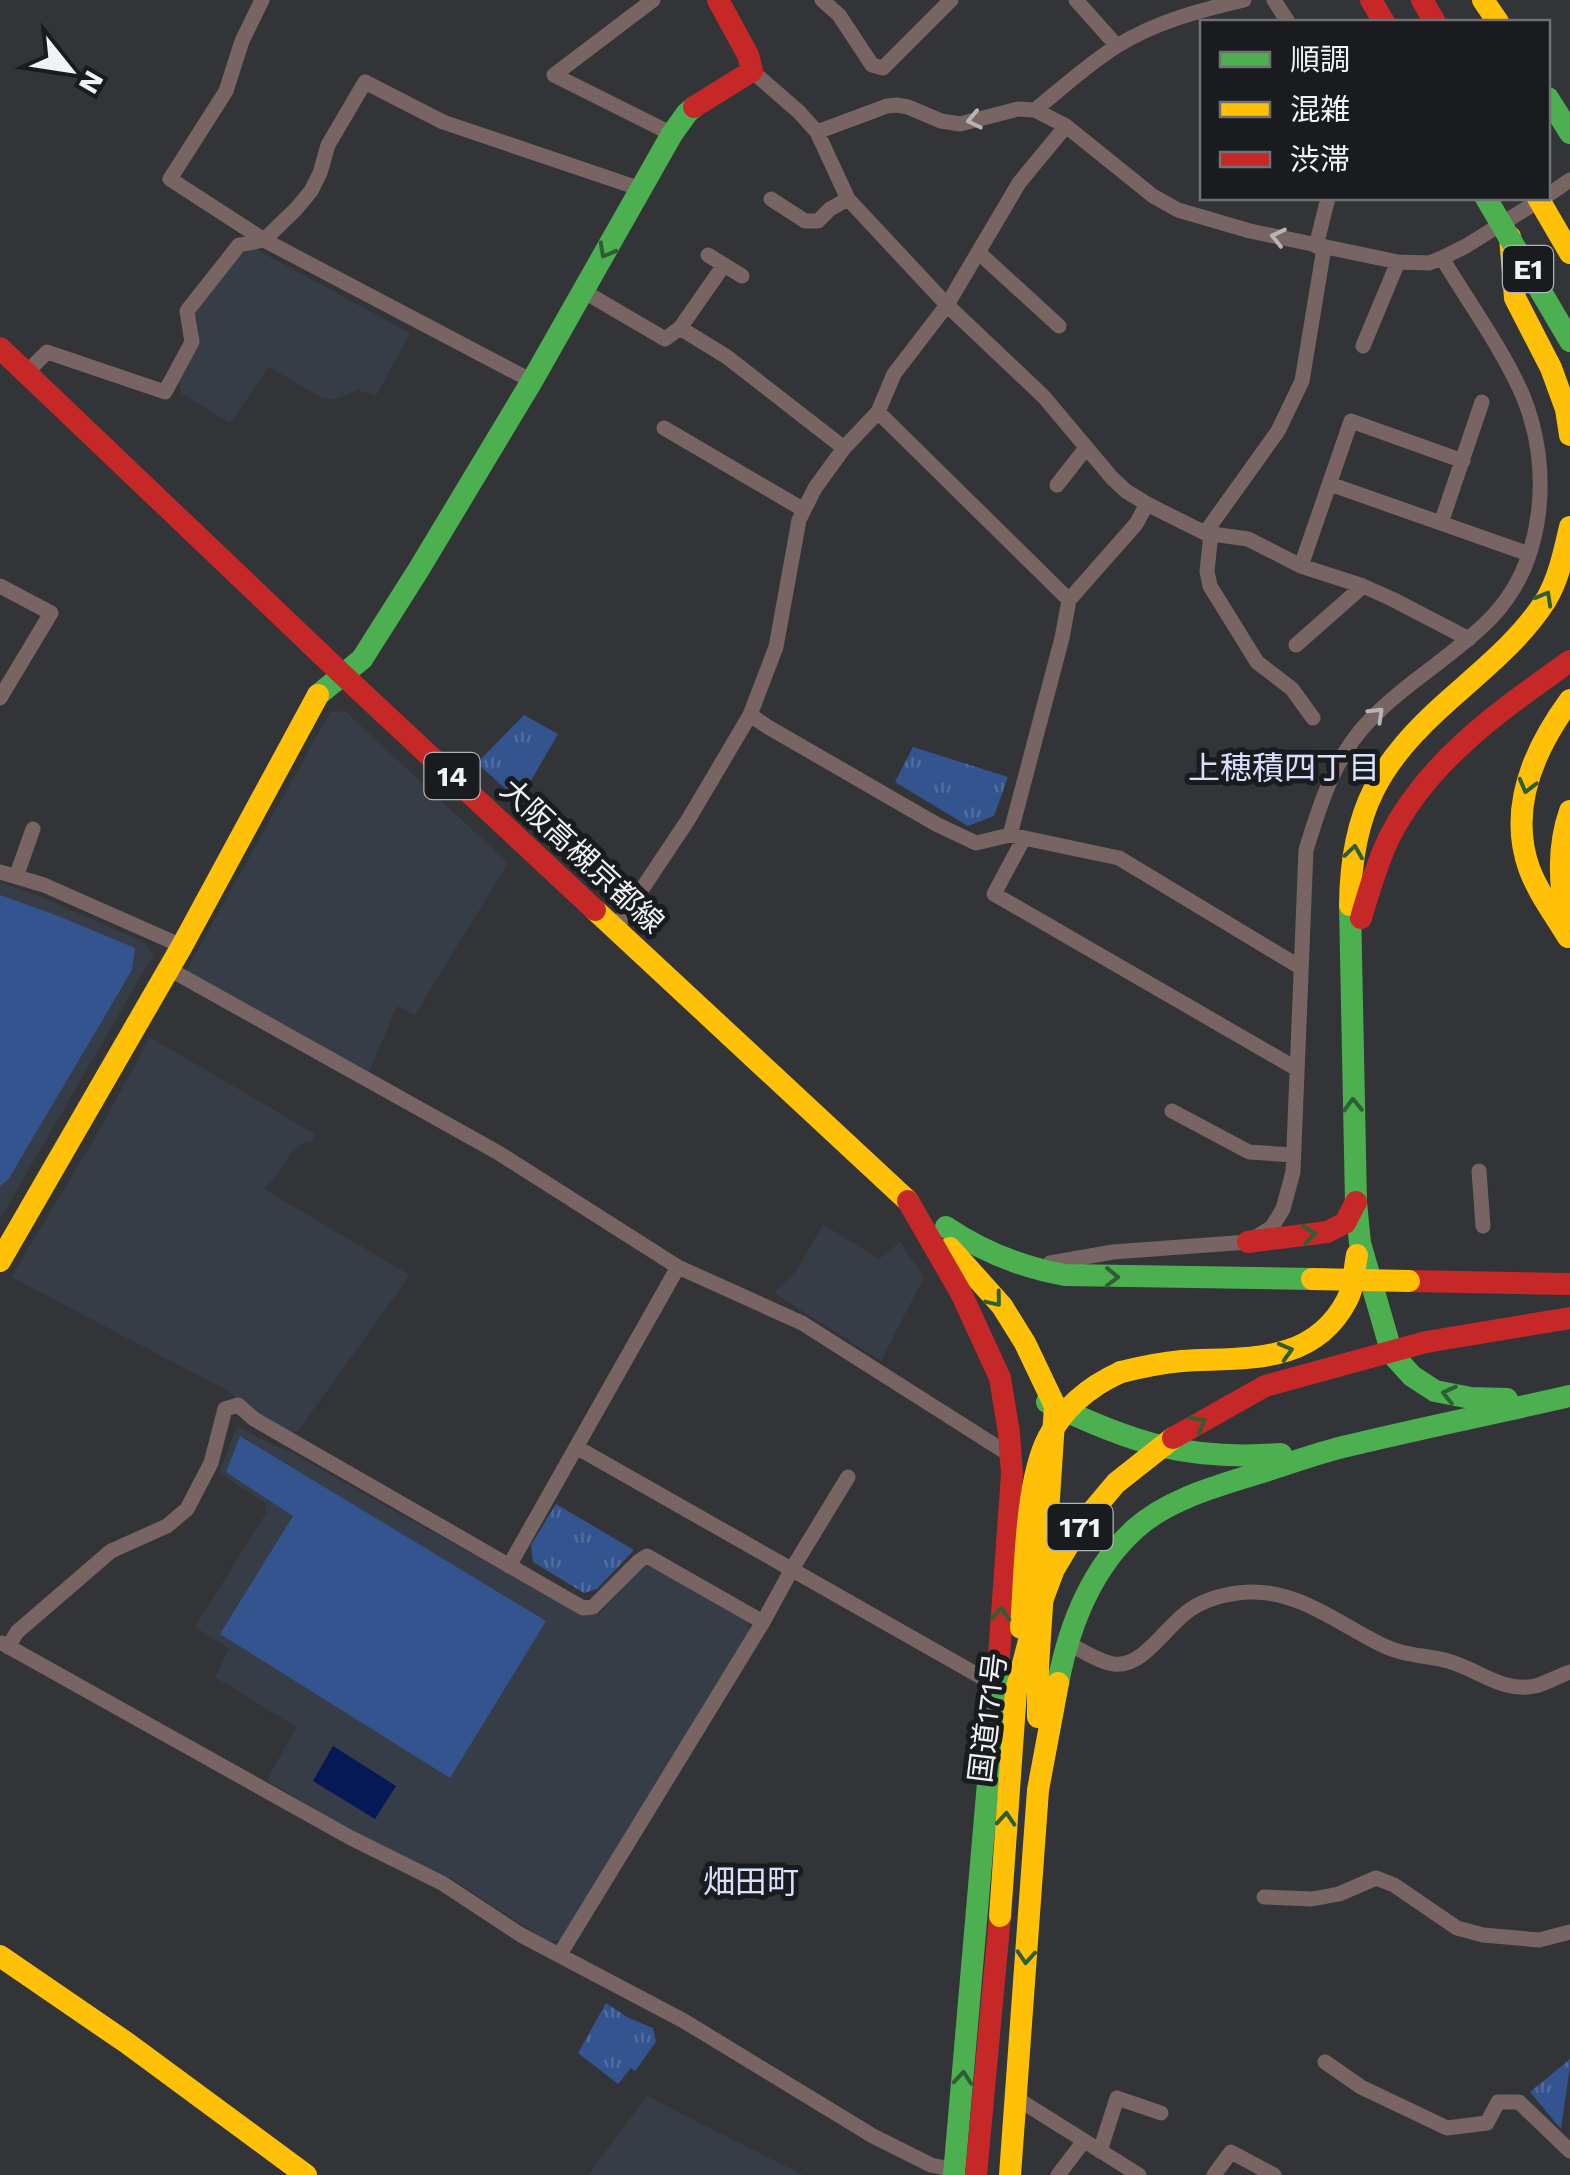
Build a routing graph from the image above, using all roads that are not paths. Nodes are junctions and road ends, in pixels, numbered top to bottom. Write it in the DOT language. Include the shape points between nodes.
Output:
graph roads {
  1 [pos="262,0"];
  2 [pos="653,0"];
  3 [pos="718,0"];
  4 [pos="822,0"];
  5 [pos="950,0"];
  6 [pos="1076,0"];
  7 [pos="1244,0"];
  8 [pos="1117,46"];
  9 [pos="752,71"];
  10 [pos="1550,101"];
  11 [pos="1035,110"];
  12 [pos="1066,126"];
  13 [pos="817,132"];
  14 [pos="1570,132"];
  15 [pos="672,134"];
  16 [pos="641,189"];
  17 [pos="771,199"];
  18 [pos="848,199"];
  19 [pos="1328,200"];
  20 [pos="1487,200"];
  21 [pos="1537,200"];
  22 [pos="1544,200"];
  23 [pos="1544,200"];
  24 [pos="1510,237"];
  25 [pos="264,240"];
  26 [pos="1570,242"];
  27 [pos="1320,247"];
  28 [pos="978,252"];
  29 [pos="1570,253"];
  30 [pos="708,254"];
  31 [pos="1442,258"];
  32 [pos="1398,262"];
  33 [pos="724,265"];
  34 [pos="742,276"];
  35 [pos="584,291"];
  36 [pos="947,305"];
  37 [pos="1058,326"];
  38 [pos="680,328"];
  39 [pos="1570,340"];
  40 [pos="1363,346"];
  41 [pos="0,348"];
  42 [pos="26,372"];
  43 [pos="532,380"];
  44 [pos="1482,402"];
  45 [pos="878,412"];
  46 [pos="664,428"];
  47 [pos="1570,435"];
  48 [pos="844,448"];
  49 [pos="1086,448"];
  50 [pos="1464,461"];
  51 [pos="1057,484"];
  52 [pos="1330,484"];
  53 [pos="1148,504"];
  54 [pos="804,510"];
  55 [pos="1441,523"];
  56 [pos="1570,527"];
  57 [pos="1208,534"];
  58 [pos="1529,554"];
  59 [pos="1301,566"];
  60 [pos="0,586"];
  61 [pos="1363,586"];
  62 [pos="1070,600"];
  63 [pos="1469,639"];
  64 [pos="1296,645"];
  65 [pos="1570,661"];
  66 [pos="343,675"];
  67 [pos="0,698"];
  68 [pos="1570,700"];
  69 [pos="750,714"];
  70 [pos="1314,718"];
  71 [pos="1570,811"];
  72 [pos="33,829"];
  73 [pos="1017,837"];
  74 [pos="8,874"];
  75 [pos="616,928"];
  76 [pos="1569,939"];
  77 [pos="182,946"];
  78 [pos="1350,949"];
  79 [pos="1300,966"];
  80 [pos="169,969"];
  81 [pos="1202,1013"];
  82 [pos="1193,1030"];
  83 [pos="1297,1069"];
  84 [pos="1172,1111"];
  85 [pos="1294,1154"];
  86 [pos="1479,1170"];
  87 [pos="908,1201"];
  88 [pos="1356,1202"];
  89 [pos="1483,1226"];
  90 [pos="1248,1242"];
  91 [pos="1360,1242"];
  92 [pos="0,1261"];
  93 [pos="1016,1264"];
  94 [pos="678,1267"];
  95 [pos="1570,1284"];
  96 [pos="1570,1318"];
  97 [pos="1000,1378"];
  98 [pos="1570,1396"];
  99 [pos="1546,1400"];
  100 [pos="1055,1406"];
  101 [pos="576,1446"];
  102 [pos="1343,1447"];
  103 [pos="1011,1455"];
  104 [pos="848,1477"];
  105 [pos="509,1566"];
  106 [pos="792,1569"];
  107 [pos="763,1622"];
  108 [pos="1066,1642"];
  109 [pos="4,1644"];
  110 [pos="1570,1672"];
  111 [pos="1006,1689"];
  112 [pos="1038,1790"];
  113 [pos="1264,1897"];
  114 [pos="1570,1932"];
  115 [pos="560,1954"];
  116 [pos="0,1956"];
  117 [pos="1325,2062"];
  118 [pos="1016,2098"];
  119 [pos="1161,2113"];
  120 [pos="1084,2141"];
  121 [pos="1570,2150"];
  122 [pos="1100,2151"];
  123 [pos="962,2174"];
  124 [pos="306,2175"];
  125 [pos="1010,2175"];
  126 [pos="1058,2175"];
  127 [pos="1139,2175"];
  128 [pos="1214,2175"];
  129 [pos="1274,2175"];
  1 -- 25 [label="street" via="226,92 170,179"];
  2 -- 15 [label="street" via="554,75"];
  3 -- 9 [label="main road"];
  4 -- 5 [label="street" via="872,65 883,68"];
  6 -- 8 [label="street"];
  7 -- 8 [label="street" via="1203,9"];
  8 -- 11 [label="street"];
  9 -- 13 [label="street"];
  9 -- 15 [label="main road" via="702,101"];
  10 -- 14 [label="main road"];
  11 -- 12 [label="street"];
  11 -- 13 [label="street, one-way" via="960,124 897,105"];
  27 -- 12 [label="street, one-way" via="1178,210"];
  12 -- 28 [label="street" via="1020,183"];
  13 -- 18 [label="street"];
  15 -- 16 [label="main road"];
  16 -- 25 [label="street" via="443,122 365,82 311,190"];
  16 -- 35 [label="main road, one-way"];
  17 -- 18 [label="street" via="805,222 818,221"];
  18 -- 36 [label="street"];
  19 -- 27 [label="street"];
  20 -- 24 [label="main road, E1, bridge"];
  21 -- 31 [label="street"];
  22 -- 26 [label="main road, bridge"];
  23 -- 29 [label="main road, E1, bridge"];
  24 -- 39 [label="main road, E1, bridge"];
  24 -- 47 [label="main road" via="1516,298 1550,368"];
  25 -- 42 [label="street" via="239,244 187,311 192,342 165,392 47,352"];
  25 -- 43 [label="street"];
  27 -- 32 [label="street"];
  27 -- 57 [label="street" via="1302,382 1278,432"];
  28 -- 36 [label="street"];
  28 -- 37 [label="street"];
  30 -- 33 [label="street"];
  31 -- 32 [label="street"];
  31 -- 58 [label="street" via="1523,397 1538,448 1540,500"];
  32 -- 40 [label="street"];
  33 -- 34 [label="street"];
  33 -- 38 [label="street"];
  35 -- 38 [label="street" via="666,339"];
  35 -- 43 [label="main road"];
  36 -- 45 [label="street" via="894,374"];
  36 -- 49 [label="street" via="1044,397"];
  38 -- 48 [label="street"];
  41 -- 42 [label="main road, 大阪高槻京都線 / 14"];
  42 -- 66 [label="main road, 大阪高槻京都線 / 14"];
  43 -- 66 [label="main road" via="362,660"];
  44 -- 50 [label="street"];
  45 -- 48 [label="street"];
  45 -- 62 [label="street"];
  46 -- 54 [label="street"];
  48 -- 54 [label="street"];
  49 -- 51 [label="street"];
  49 -- 53 [label="street" via="1126,491"];
  50 -- 52 [label="street" via="1350,421"];
  50 -- 55 [label="street"];
  52 -- 55 [label="street"];
  52 -- 59 [label="street"];
  53 -- 57 [label="street"];
  53 -- 62 [label="street"];
  54 -- 69 [label="street" via="776,647"];
  55 -- 58 [label="street"];
  78 -- 56 [label="main road, one-way" via="1352,862 1371,796 1415,732 1527,626 1548,596"];
  57 -- 59 [label="street" via="1248,540"];
  57 -- 70 [label="street" via="1210,586 1256,662 1292,689"];
  58 -- 63 [label="street" via="1514,589"];
  59 -- 61 [label="street"];
  60 -- 67 [label="street" via="51,612"];
  61 -- 63 [label="street"];
  61 -- 64 [label="street"];
  62 -- 73 [label="street"];
  79 -- 63 [label="street, one-way" via="1306,850 1340,762 1378,712"];
  65 -- 78 [label="main road" via="1476,730 1414,794 1391,833"];
  66 -- 75 [label="main road, 大阪高槻京都線 / 14"];
  66 -- 77 [label="main road" via="320,691"];
  68 -- 76 [label="main road, one-way" via="1538,749 1521,810 1529,869"];
  69 -- 73 [label="street" via="976,844"];
  69 -- 75 [label="street"];
  71 -- 76 [label="main road" via="1560,855"];
  72 -- 74 [label="street"];
  73 -- 79 [label="street" via="1119,858"];
  73 -- 81 [label="street" via="994,894"];
  74 -- 77 [label="street"];
  75 -- 87 [label="main road, 大阪高槻京都線 / 14"];
  77 -- 80 [label="main road"];
  88 -- 78 [label="main road, one-way"];
  79 -- 83 [label="street"];
  80 -- 92 [label="main road"];
  80 -- 94 [label="street" via="496,1152"];
  81 -- 82 [label="street"];
  81 -- 83 [label="street"];
  83 -- 85 [label="street"];
  84 -- 85 [label="street" via="1249,1152"];
  85 -- 90 [label="street" via="1283,1209 1272,1227"];
  86 -- 89 [label="street"];
  87 -- 93 [label="main road" via="972,1245"];
  87 -- 97 [label="main road"];
  87 -- 100 [label="main road, one-way" via="1002,1306"];
  90 -- 88 [label="main road, one-way" via="1327,1232 1344,1223"];
  88 -- 91 [label="main road"];
  90 -- 93 [label="street"];
  99 -- 91 [label="main road, one-way" via="1435,1392 1412,1376 1392,1354"];
  111 -- 91 [label="main road, one-way, bridge" via="1038,1464 1072,1404 1097,1382 1132,1368 1296,1350 1328,1330 1348,1300"];
  93 -- 95 [label="main road, one-way, bridge" via="1064,1276"];
  94 -- 101 [label="street"];
  94 -- 103 [label="street" via="802,1323"];
  111 -- 96 [label="main road, 国道171号 / 171, one-way, bridge" via="1054,1569 1080,1528 1116,1483 1167,1441 1265,1386 1426,1342"];
  97 -- 100 [label="main road"];
  97 -- 103 [label="main road"];
  98 -- 99 [label="main road, 国道171号 / 171"];
  99 -- 102 [label="main road, 国道171号 / 171"];
  100 -- 102 [label="main road" via="1200,1456"];
  100 -- 112 [label="main road" via="1038,1666"];
  101 -- 105 [label="street"];
  101 -- 106 [label="street"];
  102 -- 108 [label="main road, 国道171号 / 171" via="1179,1501 1138,1526 1108,1558"];
  111 -- 103 [label="main road, one-way"];
  104 -- 106 [label="street"];
  105 -- 107 [label="street" via="584,1608 648,1556"];
  105 -- 109 [label="street" via="238,1405 225,1409 211,1463 187,1509 111,1551"];
  106 -- 107 [label="street"];
  106 -- 111 [label="street"];
  107 -- 115 [label="street"];
  108 -- 110 [label="street" via="1110,1664 1126,1664 1193,1608 1250,1592 1301,1602 1384,1646 1461,1665 1492,1682 1538,1686"];
  108 -- 112 [label="main road, 国道171号 / 171"];
  109 -- 115 [label="street"];
  123 -- 111 [label="main road, one-way"];
  123 -- 111 [label="main road, 国道171号 / 171, one-way, bridge" via="1000,1916"];
  112 -- 118 [label="main road, 国道171号 / 171, one-way"];
  113 -- 114 [label="street" via="1312,1899 1376,1878 1457,1928 1539,1940"];
  115 -- 123 [label="street" via="885,2143"];
  116 -- 124 [label="main road"];
  117 -- 121 [label="street" via="1447,2128 1487,2123 1498,2102 1520,2102"];
  118 -- 120 [label="street"];
  118 -- 125 [label="main road, 国道171号 / 171"];
  119 -- 122 [label="street" via="1117,2098"];
  120 -- 122 [label="street"];
  120 -- 126 [label="street"];
  122 -- 127 [label="street"];
  128 -- 129 [label="street" via="1230,2152"];
}
